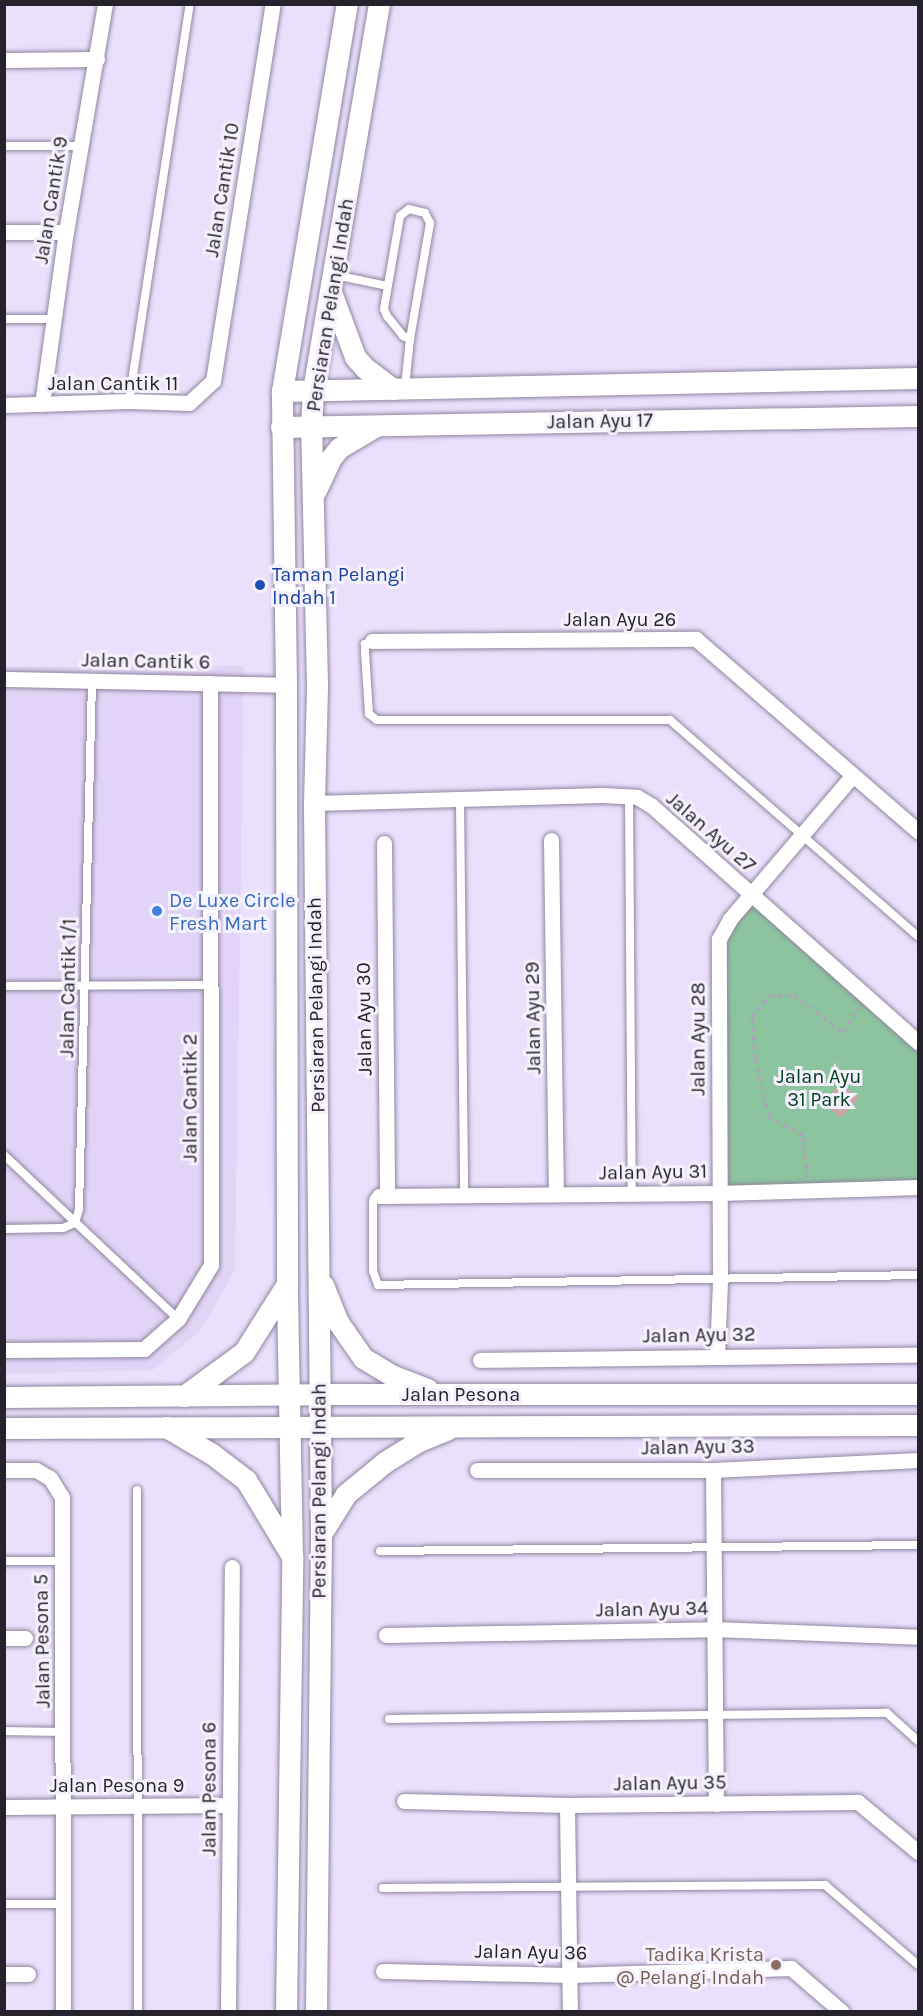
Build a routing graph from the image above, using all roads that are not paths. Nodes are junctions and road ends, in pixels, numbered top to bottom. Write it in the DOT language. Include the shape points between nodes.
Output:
graph roads {
  1 [pos="105,4"];
  2 [pos="190,4"];
  3 [pos="273,4"];
  4 [pos="347,4"];
  5 [pos="379,4"];
  6 [pos="97,59"];
  7 [pos="4,60"];
  8 [pos="4,146"];
  9 [pos="81,146"];
  10 [pos="4,232"];
  11 [pos="66,232"];
  12 [pos="333,283"];
  13 [pos="387,286"];
  14 [pos="4,319"];
  15 [pos="54,319"];
  16 [pos="410,339"];
  17 [pos="918,378"];
  18 [pos="213,381"];
  19 [pos="399,389"];
  20 [pos="313,390"];
  21 [pos="282,391"];
  22 [pos="129,402"];
  23 [pos="42,404"];
  24 [pos="4,405"];
  25 [pos="918,416"];
  26 [pos="377,425"];
  27 [pos="281,427"];
  28 [pos="311,427"];
  29 [pos="313,495"];
  30 [pos="372,641"];
  31 [pos="316,665"];
  32 [pos="4,679"];
  33 [pos="92,681"];
  34 [pos="210,683"];
  35 [pos="286,685"];
  36 [pos="853,775"];
  37 [pos="628,797"];
  38 [pos="460,798"];
  39 [pos="314,803"];
  40 [pos="918,831"];
  41 [pos="803,835"];
  42 [pos="551,840"];
  43 [pos="384,843"];
  44 [pos="752,896"];
  45 [pos="918,936"];
  46 [pos="84,985"];
  47 [pos="211,985"];
  48 [pos="4,986"];
  49 [pos="918,1042"];
  50 [pos="4,1155"];
  51 [pos="918,1187"];
  52 [pos="719,1193"];
  53 [pos="556,1194"];
  54 [pos="632,1194"];
  55 [pos="464,1195"];
  56 [pos="383,1196"];
  57 [pos="75,1224"];
  58 [pos="4,1229"];
  59 [pos="918,1275"];
  60 [pos="319,1276"];
  61 [pos="720,1280"];
  62 [pos="287,1284"];
  63 [pos="178,1319"];
  64 [pos="4,1350"];
  65 [pos="918,1355"];
  66 [pos="717,1356"];
  67 [pos="480,1360"];
  68 [pos="318,1394"];
  69 [pos="438,1394"];
  70 [pos="918,1394"];
  71 [pos="288,1395"];
  72 [pos="184,1396"];
  73 [pos="4,1397"];
  74 [pos="319,1425"];
  75 [pos="457,1425"];
  76 [pos="918,1425"];
  77 [pos="289,1426"];
  78 [pos="165,1427"];
  79 [pos="4,1428"];
  80 [pos="918,1460"];
  81 [pos="4,1470"];
  82 [pos="477,1470"];
  83 [pos="713,1470"];
  84 [pos="136,1490"];
  85 [pos="321,1534"];
  86 [pos="918,1545"];
  87 [pos="713,1547"];
  88 [pos="380,1551"];
  89 [pos="292,1556"];
  90 [pos="4,1561"];
  91 [pos="62,1561"];
  92 [pos="232,1567"];
  93 [pos="714,1629"];
  94 [pos="386,1635"];
  95 [pos="918,1636"];
  96 [pos="4,1638"];
  97 [pos="25,1638"];
  98 [pos="715,1716"];
  99 [pos="389,1719"];
  100 [pos="4,1731"];
  101 [pos="64,1732"];
  102 [pos="918,1741"];
  103 [pos="404,1801"];
  104 [pos="716,1804"];
  105 [pos="567,1805"];
  106 [pos="139,1806"];
  107 [pos="230,1806"];
  108 [pos="4,1807"];
  109 [pos="64,1807"];
  110 [pos="918,1852"];
  111 [pos="569,1887"];
  112 [pos="383,1888"];
  113 [pos="4,1904"];
  114 [pos="64,1904"];
  115 [pos="918,1965"];
  116 [pos="383,1971"];
  117 [pos="4,1974"];
  118 [pos="28,1974"];
  119 [pos="570,1975"];
  120 [pos="63,2012"];
  121 [pos="138,2012"];
  122 [pos="228,2012"];
  123 [pos="286,2012"];
  124 [pos="316,2012"];
  125 [pos="570,2012"];
  126 [pos="842,2012"];
  1 -- 6 [label="street, Jalan Cantik 9"];
  2 -- 22 [label="lane"];
  3 -- 18 [label="street, Jalan Cantik 10"];
  4 -- 21 [label="main road, Persiaran Pelangi Indah"];
  5 -- 12 [label="main road, Persiaran Pelangi Indah"];
  6 -- 7 [label="street"];
  6 -- 9 [label="street, Jalan Cantik 9"];
  8 -- 9 [label="lane"];
  9 -- 11 [label="street, Jalan Cantik 9"];
  10 -- 11 [label="street"];
  11 -- 15 [label="street, Jalan Cantik 9"];
  12 -- 13 [label="lane"];
  12 -- 19 [label="main road" via="355,357 364,368"];
  12 -- 20 [label="main road, Persiaran Pelangi Indah"];
  13 -- 16 [label="lane" via="387,316"];
  13 -- 16 [label="lane" via="400,216 409,209 425,213 430,223"];
  14 -- 15 [label="lane"];
  15 -- 23 [label="street, Jalan Cantik 9"];
  16 -- 19 [label="lane"];
  17 -- 19 [label="main road, Jalan Ayu 17"];
  18 -- 22 [label="street, Jalan Cantik 11" via="189,403"];
  19 -- 20 [label="main road, Jalan Ayu 17"];
  20 -- 21 [label="main road, Jalan Ayu 17"];
  20 -- 28 [label="main road, Persiaran Pelangi Indah"];
  21 -- 27 [label="main road, Persiaran Pelangi Indah"];
  22 -- 23 [label="street, Jalan Cantik 11"];
  23 -- 24 [label="street, Jalan Cantik 11"];
  25 -- 26 [label="main road, Jalan Ayu 17"];
  26 -- 28 [label="main road, Jalan Ayu 17"];
  26 -- 29 [label="main road" via="339,448"];
  27 -- 28 [label="main road, Jalan Ayu 17"];
  27 -- 35 [label="main road, Persiaran Pelangi Indah"];
  28 -- 29 [label="main road, Persiaran Pelangi Indah"];
  29 -- 31 [label="main road, Persiaran Pelangi Indah"];
  30 -- 36 [label="street, Jalan Ayu 26" via="696,639"];
  30 -- 41 [label="lane" via="365,644 365,652 369,714 376,720 670,720"];
  31 -- 35 [label="main road" via="308,680 300,685"];
  31 -- 39 [label="main road, Persiaran Pelangi Indah"];
  32 -- 33 [label="street, Jalan Cantik 6"];
  33 -- 34 [label="street, Jalan Cantik 6"];
  33 -- 46 [label="lane, Jalan Cantik 1/1"];
  34 -- 35 [label="street, Jalan Cantik 6"];
  34 -- 47 [label="street, Jalan Cantik 2"];
  35 -- 62 [label="main road, Persiaran Pelangi Indah"];
  36 -- 40 [label="street, Jalan Ayu 26"];
  36 -- 41 [label="street"];
  37 -- 38 [label="street, Jalan Ayu 27"];
  37 -- 44 [label="street, Jalan Ayu 27" via="637,797 652,806"];
  37 -- 54 [label="lane"];
  38 -- 39 [label="street, Jalan Ayu 27"];
  38 -- 55 [label="lane"];
  39 -- 60 [label="main road, Persiaran Pelangi Indah"];
  41 -- 44 [label="street"];
  41 -- 45 [label="lane"];
  42 -- 53 [label="street, Jalan Ayu 29"];
  43 -- 56 [label="street, Jalan Ayu 30"];
  44 -- 49 [label="street, Jalan Ayu 27"];
  44 -- 52 [label="street, Jalan Ayu 28" via="730,919 719,939"];
  46 -- 47 [label="lane"];
  46 -- 48 [label="lane"];
  46 -- 57 [label="lane, Jalan Cantik 1/1" via="79,1209"];
  47 -- 63 [label="street, Jalan Cantik 2" via="211,1265"];
  50 -- 57 [label="lane"];
  51 -- 52 [label="street, Jalan Ayu 31"];
  52 -- 54 [label="street, Jalan Ayu 31"];
  52 -- 61 [label="street, Jalan Ayu 28"];
  53 -- 54 [label="street, Jalan Ayu 31"];
  53 -- 55 [label="street, Jalan Ayu 31"];
  55 -- 56 [label="street, Jalan Ayu 31"];
  56 -- 61 [label="lane" via="374,1198 373,1214 373,1271 378,1285"];
  57 -- 58 [label="lane" via="63,1228"];
  57 -- 63 [label="lane"];
  59 -- 61 [label="lane"];
  60 -- 68 [label="main road, Persiaran Pelangi Indah"];
  60 -- 69 [label="main road" via="339,1322 363,1358 391,1375"];
  61 -- 66 [label="street, Jalan Ayu 28"];
  62 -- 71 [label="main road, Persiaran Pelangi Indah"];
  62 -- 72 [label="main road" via="244,1352"];
  63 -- 64 [label="street, Jalan Cantik 2" via="144,1349"];
  65 -- 66 [label="street, Jalan Ayu 32"];
  66 -- 67 [label="street, Jalan Ayu 32"];
  68 -- 69 [label="main road, Jalan Pesona"];
  68 -- 71 [label="main road, Jalan Pesona"];
  68 -- 74 [label="main road, Persiaran Pelangi Indah"];
  69 -- 70 [label="main road, Jalan Pesona"];
  71 -- 72 [label="main road, Jalan Pesona"];
  71 -- 77 [label="main road, Persiaran Pelangi Indah"];
  72 -- 73 [label="main road, Jalan Pesona"];
  74 -- 75 [label="main road, Jalan Pesona"];
  74 -- 77 [label="main road, Jalan Pesona"];
  74 -- 85 [label="main road, Persiaran Pelangi Indah"];
  75 -- 76 [label="main road, Jalan Pesona"];
  75 -- 85 [label="main road" via="419,1441 385,1462 346,1494"];
  77 -- 78 [label="main road, Jalan Pesona"];
  77 -- 89 [label="main road, Persiaran Pelangi Indah"];
  78 -- 79 [label="main road, Jalan Pesona"];
  78 -- 89 [label="main road" via="212,1454 246,1480"];
  80 -- 83 [label="street, Jalan Ayu 33"];
  81 -- 91 [label="street, Jalan Pesona 5" via="36,1470 50,1478 62,1497"];
  82 -- 83 [label="street, Jalan Ayu 33"];
  83 -- 87 [label="street"];
  84 -- 106 [label="lane"];
  85 -- 124 [label="main road, Persiaran Pelangi Indah"];
  86 -- 87 [label="lane"];
  87 -- 88 [label="lane"];
  87 -- 93 [label="street"];
  89 -- 123 [label="main road, Persiaran Pelangi Indah"];
  90 -- 91 [label="lane"];
  91 -- 101 [label="street, Jalan Pesona 5"];
  92 -- 107 [label="street, Jalan Pesona 6"];
  93 -- 94 [label="street, Jalan Ayu 34"];
  93 -- 95 [label="street, Jalan Ayu 34"];
  93 -- 98 [label="street"];
  96 -- 97 [label="street"];
  98 -- 99 [label="lane"];
  98 -- 102 [label="lane" via="887,1713"];
  98 -- 104 [label="street"];
  100 -- 101 [label="lane"];
  101 -- 109 [label="street, Jalan Pesona 5"];
  103 -- 105 [label="street, Jalan Ayu 35"];
  104 -- 105 [label="street, Jalan Ayu 35"];
  104 -- 110 [label="street, Jalan Ayu 35" via="858,1802"];
  105 -- 111 [label="street"];
  106 -- 107 [label="street, Jalan Pesona 9"];
  106 -- 109 [label="street, Jalan Pesona 9"];
  106 -- 121 [label="lane"];
  107 -- 122 [label="street, Jalan Pesona 6"];
  108 -- 109 [label="street, Jalan Pesona 9"];
  109 -- 114 [label="street, Jalan Pesona 5"];
  111 -- 112 [label="lane"];
  111 -- 115 [label="lane" via="825,1885"];
  111 -- 119 [label="street"];
  113 -- 114 [label="lane"];
  114 -- 120 [label="street, Jalan Pesona 5"];
  116 -- 119 [label="street, Jalan Ayu 36"];
  117 -- 118 [label="street"];
  119 -- 125 [label="street"];
  119 -- 126 [label="street, Jalan Ayu 36" via="791,1968"];
}
